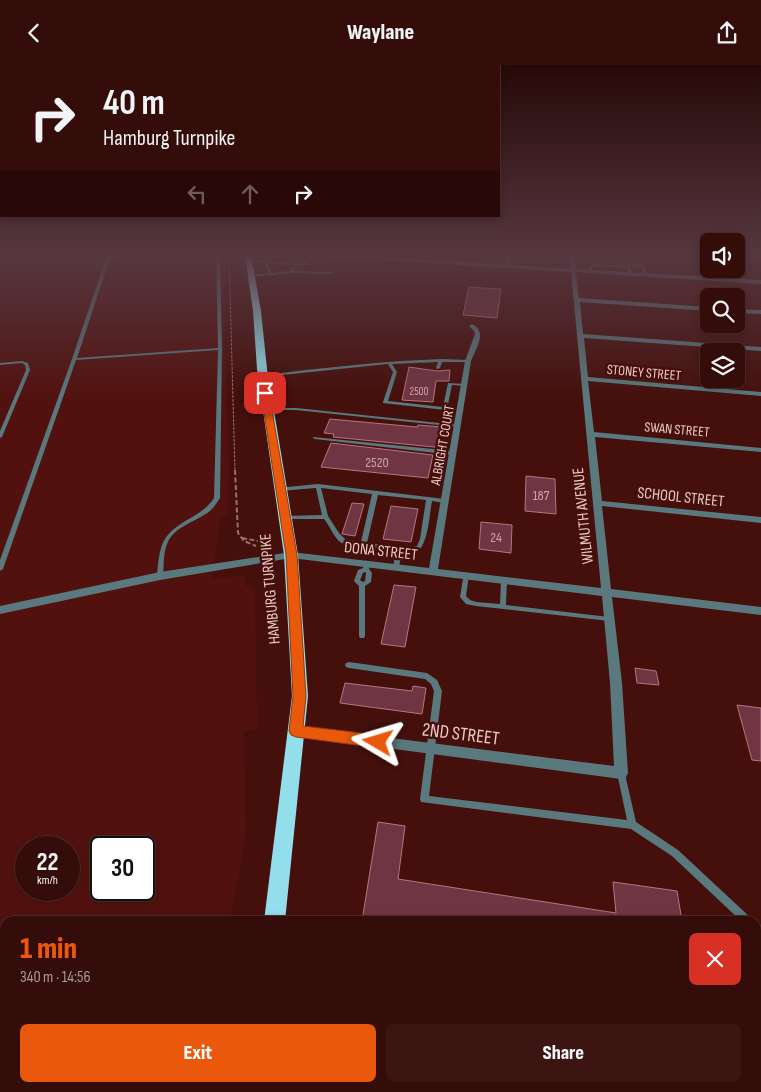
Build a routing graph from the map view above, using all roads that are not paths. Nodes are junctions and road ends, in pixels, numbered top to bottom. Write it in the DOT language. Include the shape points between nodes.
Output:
graph roads {
  1 [pos="93,303"];
  2 [pos="219,303"];
  3 [pos="256,303"];
  4 [pos="577,303"];
  5 [pos="620,303"];
  6 [pos="700,308"];
  7 [pos="745,311"];
  8 [pos="761,312"];
  9 [pos="472,326"];
  10 [pos="580,335"];
  11 [pos="220,349"];
  12 [pos="761,349"];
  13 [pos="74,359"];
  14 [pos="440,361"];
  15 [pos="468,361"];
  16 [pos="0,364"];
  17 [pos="390,364"];
  18 [pos="438,368"];
  19 [pos="263,376"];
  20 [pos="585,379"];
  21 [pos="464,385"];
  22 [pos="761,394"];
  23 [pos="268,409"];
  24 [pos="458,426"];
  25 [pos="590,434"];
  26 [pos="0,437"];
  27 [pos="315,438"];
  28 [pos="761,450"];
  29 [pos="453,453"];
  30 [pos="318,486"];
  31 [pos="280,489"];
  32 [pos="375,494"];
  33 [pos="429,500"];
  34 [pos="445,501"];
  35 [pos="597,503"];
  36 [pos="325,517"];
  37 [pos="285,518"];
  38 [pos="761,520"];
  39 [pos="363,545"];
  40 [pos="399,549"];
  41 [pos="291,555"];
  42 [pos="367,566"];
  43 [pos="396,567"];
  44 [pos="0,569"];
  45 [pos="433,571"];
  46 [pos="466,575"];
  47 [pos="160,576"];
  48 [pos="504,580"];
  49 [pos="606,593"];
  50 [pos="503,607"];
  51 [pos="0,610"];
  52 [pos="761,611"];
  53 [pos="609,619"];
  54 [pos="362,636"];
  55 [pos="348,665"];
  56 [pos="296,731"];
  57 [pos="430,748"];
  58 [pos="621,773"];
  59 [pos="632,825"];
  60 [pos="276,916"];
  61 [pos="743,916"];
  1 -- 13 [label="lane"];
  2 -- 11 [label="lane"];
  3 -- 19 [label="highway, HAMBURG TURNPIKE"];
  4 -- 10 [label="street, WILMUTH AVENUE"];
  5 -- 6 [label="street"];
  7 -- 8 [label="street"];
  9 -- 15 [label="street, ALBRIGHT COURT" via="478,334"];
  10 -- 12 [label="street"];
  10 -- 20 [label="street, WILMUTH AVENUE"];
  11 -- 13 [label="lane"];
  11 -- 47 [label="lane" via="217,498 214,505 178,527 166,539"];
  13 -- 44 [label="lane"];
  14 -- 15 [label="lane"];
  14 -- 17 [label="lane"];
  14 -- 18 [label="lane"];
  15 -- 21 [label="street, ALBRIGHT COURT"];
  16 -- 26 [label="lane" via="22,362 27,364 28,370"];
  17 -- 19 [label="lane"];
  17 -- 21 [label="lane" via="395,372 385,403 445,409 450,384"];
  19 -- 23 [label="highway, HAMBURG TURNPIKE"];
  20 -- 22 [label="street, STONEY STREET"];
  20 -- 25 [label="street, WILMUTH AVENUE"];
  21 -- 24 [label="street, ALBRIGHT COURT"];
  23 -- 24 [label="lane"];
  23 -- 31 [label="highway, HAMBURG TURNPIKE"];
  24 -- 29 [label="street, ALBRIGHT COURT"];
  25 -- 28 [label="street, SWAN STREET"];
  25 -- 35 [label="street, WILMUTH AVENUE"];
  27 -- 29 [label="lane"];
  29 -- 34 [label="street, ALBRIGHT COURT"];
  30 -- 31 [label="lane"];
  30 -- 32 [label="lane"];
  30 -- 36 [label="lane"];
  31 -- 37 [label="highway, HAMBURG TURNPIKE"];
  32 -- 33 [label="lane"];
  32 -- 39 [label="lane"];
  33 -- 34 [label="lane"];
  33 -- 40 [label="lane" via="421,544 411,549"];
  34 -- 45 [label="street, ALBRIGHT COURT"];
  35 -- 38 [label="street, SCHOOL STREET"];
  35 -- 49 [label="street, WILMUTH AVENUE"];
  36 -- 37 [label="lane"];
  36 -- 39 [label="lane" via="340,539"];
  37 -- 41 [label="highway, HAMBURG TURNPIKE"];
  39 -- 40 [label="lane"];
  40 -- 43 [label="lane"];
  41 -- 42 [label="street, DONA STREET"];
  41 -- 47 [label="street, DONA STREET"];
  41 -- 56 [label="highway, HAMBURG TURNPIKE" via="300,696"];
  42 -- 43 [label="street, DONA STREET"];
  42 -- 54 [label="lane" via="357,581 362,585"];
  43 -- 45 [label="street, DONA STREET"];
  45 -- 46 [label="street, DONA STREET"];
  46 -- 48 [label="street, DONA STREET"];
  46 -- 50 [label="lane" via="463,597 468,602"];
  47 -- 51 [label="street, DONA STREET"];
  48 -- 49 [label="street, DONA STREET"];
  48 -- 50 [label="lane"];
  49 -- 52 [label="street, DONA STREET"];
  49 -- 53 [label="street, WILMUTH AVENUE"];
  50 -- 53 [label="lane"];
  53 -- 58 [label="street, WILMUTH AVENUE"];
  55 -- 57 [label="lane" via="426,676 434,682 438,691"];
  56 -- 57 [label="street, 2ND STREET"];
  56 -- 60 [label="highway, HAMBURG TURNPIKE"];
  57 -- 58 [label="street, 2ND STREET"];
  57 -- 59 [label="lane" via="424,799"];
  58 -- 59 [label="lane"];
  59 -- 61 [label="lane" via="675,853"];
}
